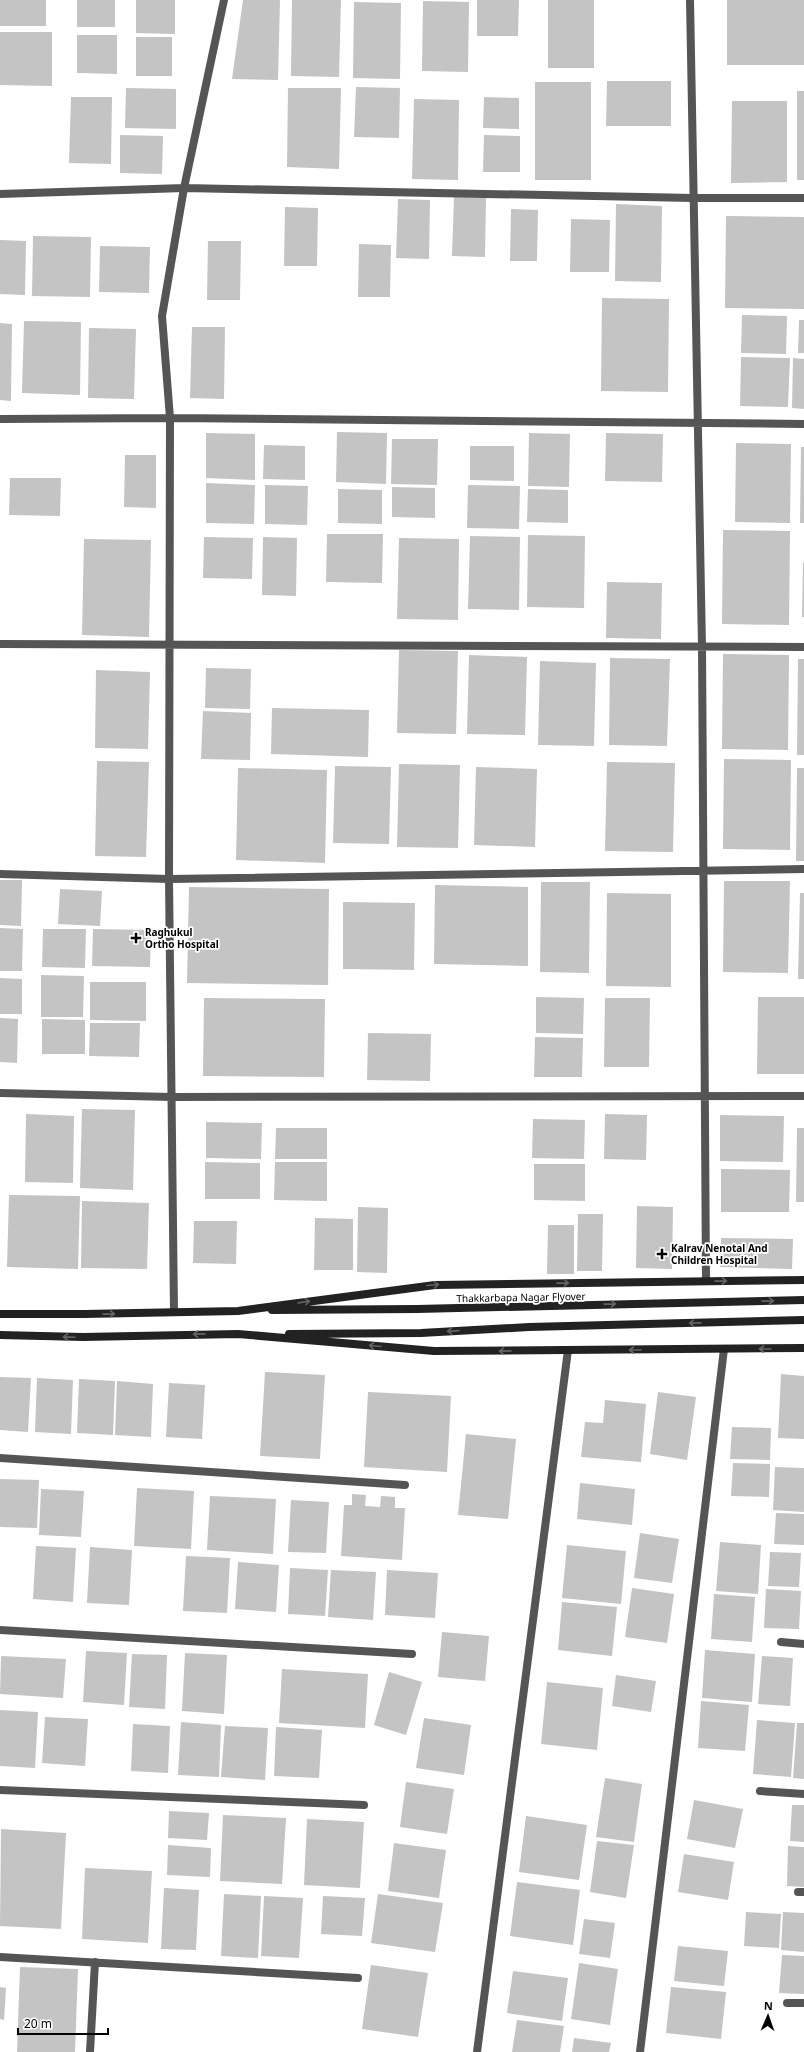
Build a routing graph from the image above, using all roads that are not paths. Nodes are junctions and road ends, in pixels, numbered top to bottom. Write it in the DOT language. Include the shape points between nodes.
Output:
graph roads {
  1 [pos="224,0"];
  2 [pos="690,0"];
  3 [pos="184,188"];
  4 [pos="0,194"];
  5 [pos="693,198"];
  6 [pos="804,198"];
  7 [pos="170,418"];
  8 [pos="0,419"];
  9 [pos="804,424"];
  10 [pos="698,425"];
  11 [pos="0,644"];
  12 [pos="170,645"];
  13 [pos="702,646"];
  14 [pos="804,647"];
  15 [pos="804,869"];
  16 [pos="704,870"];
  17 [pos="0,874"];
  18 [pos="169,879"];
  19 [pos="0,1093"];
  20 [pos="705,1095"];
  21 [pos="804,1096"];
  22 [pos="172,1098"];
  23 [pos="804,1280"];
  24 [pos="706,1282"];
  25 [pos="804,1300"];
  26 [pos="238,1311"];
  27 [pos="174,1312"];
  28 [pos="0,1314"];
  29 [pos="804,1320"];
  30 [pos="238,1334"];
  31 [pos="0,1335"];
  32 [pos="804,1348"];
  33 [pos="724,1349"];
  34 [pos="568,1350"];
  35 [pos="0,1458"];
  36 [pos="405,1485"];
  37 [pos="0,1630"];
  38 [pos="781,1642"];
  39 [pos="804,1644"];
  40 [pos="412,1654"];
  41 [pos="0,1790"];
  42 [pos="760,1791"];
  43 [pos="804,1794"];
  44 [pos="364,1805"];
  45 [pos="0,1957"];
  46 [pos="95,1962"];
  47 [pos="358,1978"];
  48 [pos="787,2002"];
  49 [pos="804,2003"];
  50 [pos="90,2052"];
  51 [pos="477,2052"];
  52 [pos="640,2052"];
  1 -- 3 [label="street"];
  2 -- 5 [label="street"];
  3 -- 4 [label="street"];
  3 -- 5 [label="street"];
  3 -- 7 [label="street" via="162,316"];
  5 -- 6 [label="street"];
  5 -- 10 [label="street"];
  7 -- 8 [label="street"];
  7 -- 10 [label="street"];
  7 -- 12 [label="street"];
  9 -- 10 [label="street"];
  10 -- 13 [label="street"];
  11 -- 12 [label="street"];
  12 -- 13 [label="street"];
  12 -- 18 [label="street"];
  13 -- 14 [label="street"];
  13 -- 16 [label="street"];
  15 -- 16 [label="street"];
  16 -- 18 [label="street"];
  16 -- 20 [label="street"];
  17 -- 18 [label="street"];
  18 -- 22 [label="street"];
  19 -- 22 [label="street"];
  20 -- 21 [label="street"];
  20 -- 22 [label="street"];
  20 -- 24 [label="street"];
  22 -- 27 [label="street"];
  24 -- 23 [label="main road, one-way"];
  26 -- 24 [label="main road, one-way" via="435,1284"];
  26 -- 25 [label="main road, Thakkarbapa Nagar Flyover, one-way"];
  26 -- 27 [label="main road"];
  28 -- 27 [label="main road, one-way"];
  29 -- 30 [label="main road, one-way" via="529,1327 421,1334"];
  30 -- 31 [label="main road, one-way" via="83,1337"];
  34 -- 30 [label="main road, one-way" via="434,1351"];
  32 -- 33 [label="main road, one-way"];
  33 -- 34 [label="main road, one-way"];
  33 -- 52 [label="street"];
  34 -- 51 [label="street"];
  35 -- 36 [label="street"];
  37 -- 40 [label="street"];
  38 -- 39 [label="street"];
  41 -- 44 [label="street"];
  42 -- 43 [label="street"];
  45 -- 46 [label="street"];
  46 -- 47 [label="street"];
  46 -- 50 [label="street"];
  48 -- 49 [label="street"];
}
